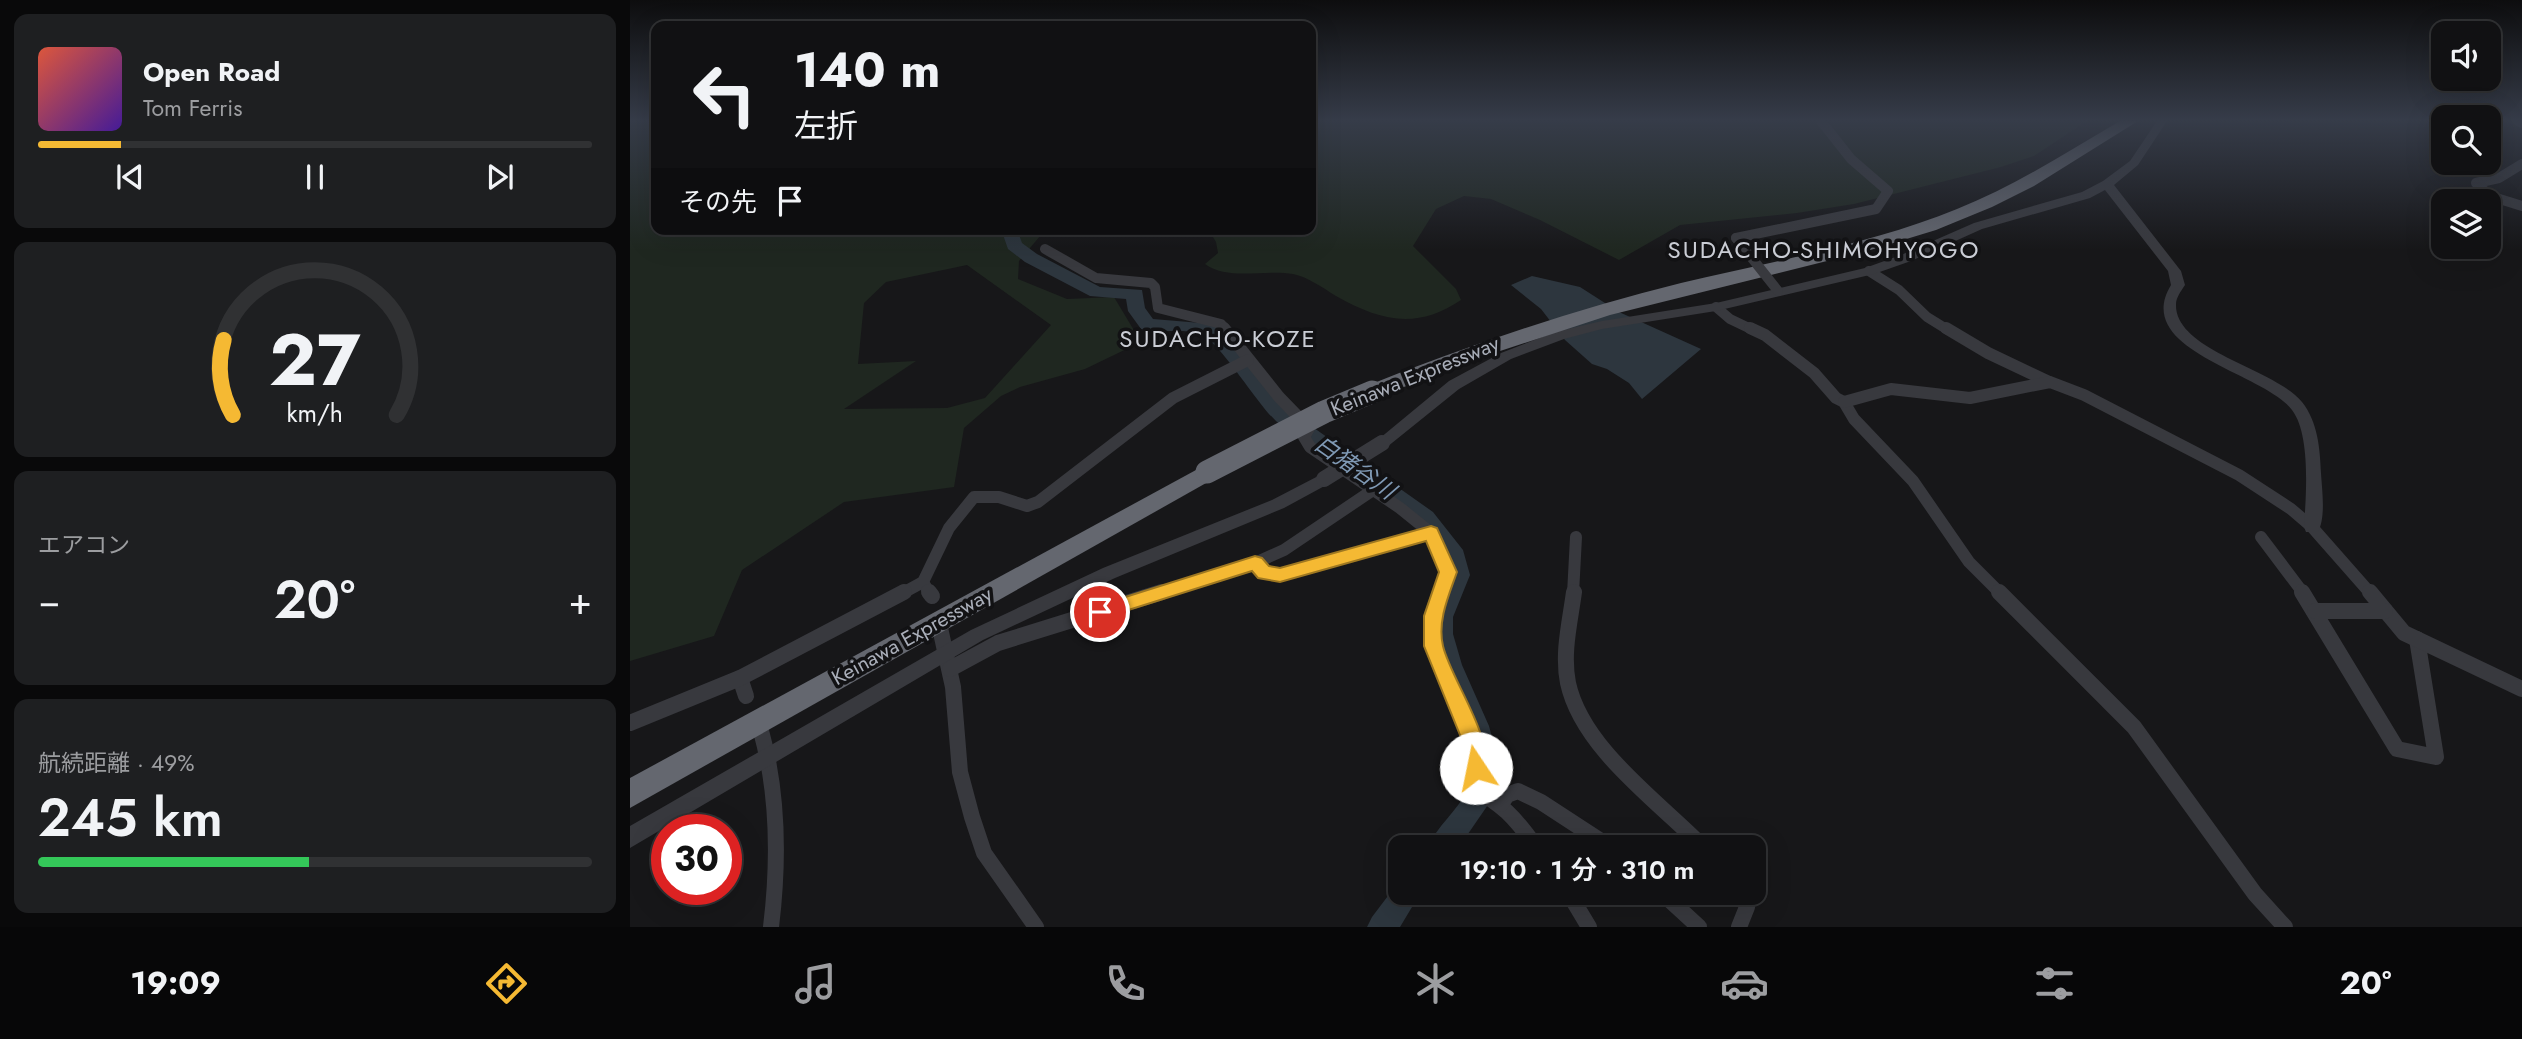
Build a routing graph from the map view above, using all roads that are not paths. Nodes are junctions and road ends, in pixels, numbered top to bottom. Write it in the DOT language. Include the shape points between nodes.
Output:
graph roads {
  1 [pos="1857,164"];
  2 [pos="2059,164"];
  3 [pos="2132,164"];
  4 [pos="2522,164"];
  5 [pos="2107,184"];
  6 [pos="2522,206"];
  7 [pos="1045,249"];
  8 [pos="1869,271"];
  9 [pos="1778,291"];
  10 [pos="1716,307"];
  11 [pos="1539,336"];
  12 [pos="1248,359"];
  13 [pos="2050,382"];
  14 [pos="1844,402"];
  15 [pos="1373,490"];
  16 [pos="2312,527"];
  17 [pos="1431,533"];
  18 [pos="1576,537"];
  19 [pos="2261,537"];
  20 [pos="1255,563"];
  21 [pos="923,582"];
  22 [pos="932,596"];
  23 [pos="2315,611"];
  24 [pos="2385,611"];
  25 [pos="940,628"];
  26 [pos="2417,639"];
  27 [pos="947,661"];
  28 [pos="740,678"];
  29 [pos="2522,689"];
  30 [pos="746,696"];
  31 [pos="630,723"];
  32 [pos="761,731"];
  33 [pos="770,757"];
  34 [pos="1480,792"];
  35 [pos="630,794"];
  36 [pos="1501,804"];
  37 [pos="1528,835"];
  38 [pos="1592,835"];
  39 [pos="1690,835"];
  40 [pos="630,838"];
  41 [pos="1575,905"];
  42 [pos="1675,905"];
  43 [pos="1746,905"];
  44 [pos="771,927"];
  45 [pos="1036,927"];
  46 [pos="1589,927"];
  47 [pos="1699,927"];
  48 [pos="1739,927"];
  49 [pos="2285,927"];
  1 -- 9 [label="street, bridge" via="1888,191 1876,209 1736,238"];
  2 -- 11 [label="highway, Keinawa Expressway" via="2024,186 1932,226 1624,304"];
  3 -- 5 [label="street"];
  4 -- 6 [label="street" via="2499,178 2476,183 2492,196"];
  5 -- 8 [label="street" via="2065,202 1978,226"];
  5 -- 16 [label="street" via="2174,271 2178,285 2169,303 2177,327 2218,360 2278,389 2299,408 2307,426 2315,487"];
  7 -- 12 [label="street" via="1096,278 1151,283 1158,308 1221,324"];
  8 -- 9 [label="street"];
  8 -- 13 [label="street" via="1899,290 1927,317"];
  9 -- 10 [label="street"];
  10 -- 11 [label="street"];
  10 -- 14 [label="street" via="1765,335"];
  11 -- 27 [label="street, bridge" via="1454,385 1382,443 1324,479 1278,504 1109,573"];
  11 -- 35 [label="highway, Keinawa Expressway, bridge" via="1461,355 1324,412 1207,472"];
  12 -- 15 [label="street" via="1309,428 1305,435 1310,447"];
  12 -- 21 [label="street" via="1173,398 1038,502 1027,506 999,497 974,497 949,528"];
  13 -- 14 [label="street" via="1970,398 1891,389"];
  13 -- 16 [label="street" via="2239,475"];
  14 -- 49 [label="street" via="1854,419 1913,481 1969,562 2134,727 2255,894"];
  15 -- 17 [label="street"];
  15 -- 20 [label="street" via="1284,550"];
  16 -- 24 [label="street"];
  17 -- 20 [label="street" via="1280,575 1264,573"];
  17 -- 34 [label="street" via="1448,572 1433,616 1433,646 1474,745 1476,768 1470,786"];
  18 -- 39 [label="street" via="1577,573 1565,654 1573,704 1604,748"];
  19 -- 23 [label="street"];
  20 -- 27 [label="street"];
  21 -- 22 [label="street"];
  21 -- 28 [label="street"];
  23 -- 24 [label="street"];
  23 -- 26 [label="street" via="2396,749 2436,757"];
  24 -- 26 [label="street" via="2404,633"];
  25 -- 27 [label="street"];
  26 -- 29 [label="street"];
  27 -- 33 [label="street"];
  27 -- 45 [label="street" via="960,772 984,853"];
  28 -- 30 [label="street"];
  28 -- 31 [label="street"];
  32 -- 33 [label="street"];
  33 -- 40 [label="street"];
  33 -- 44 [label="street" via="778,874"];
  34 -- 36 [label="street"];
  36 -- 37 [label="street"];
  36 -- 38 [label="street" via="1507,795 1518,791"];
  41 -- 46 [label="street"];
  42 -- 47 [label="street"];
  43 -- 48 [label="street"];
}
